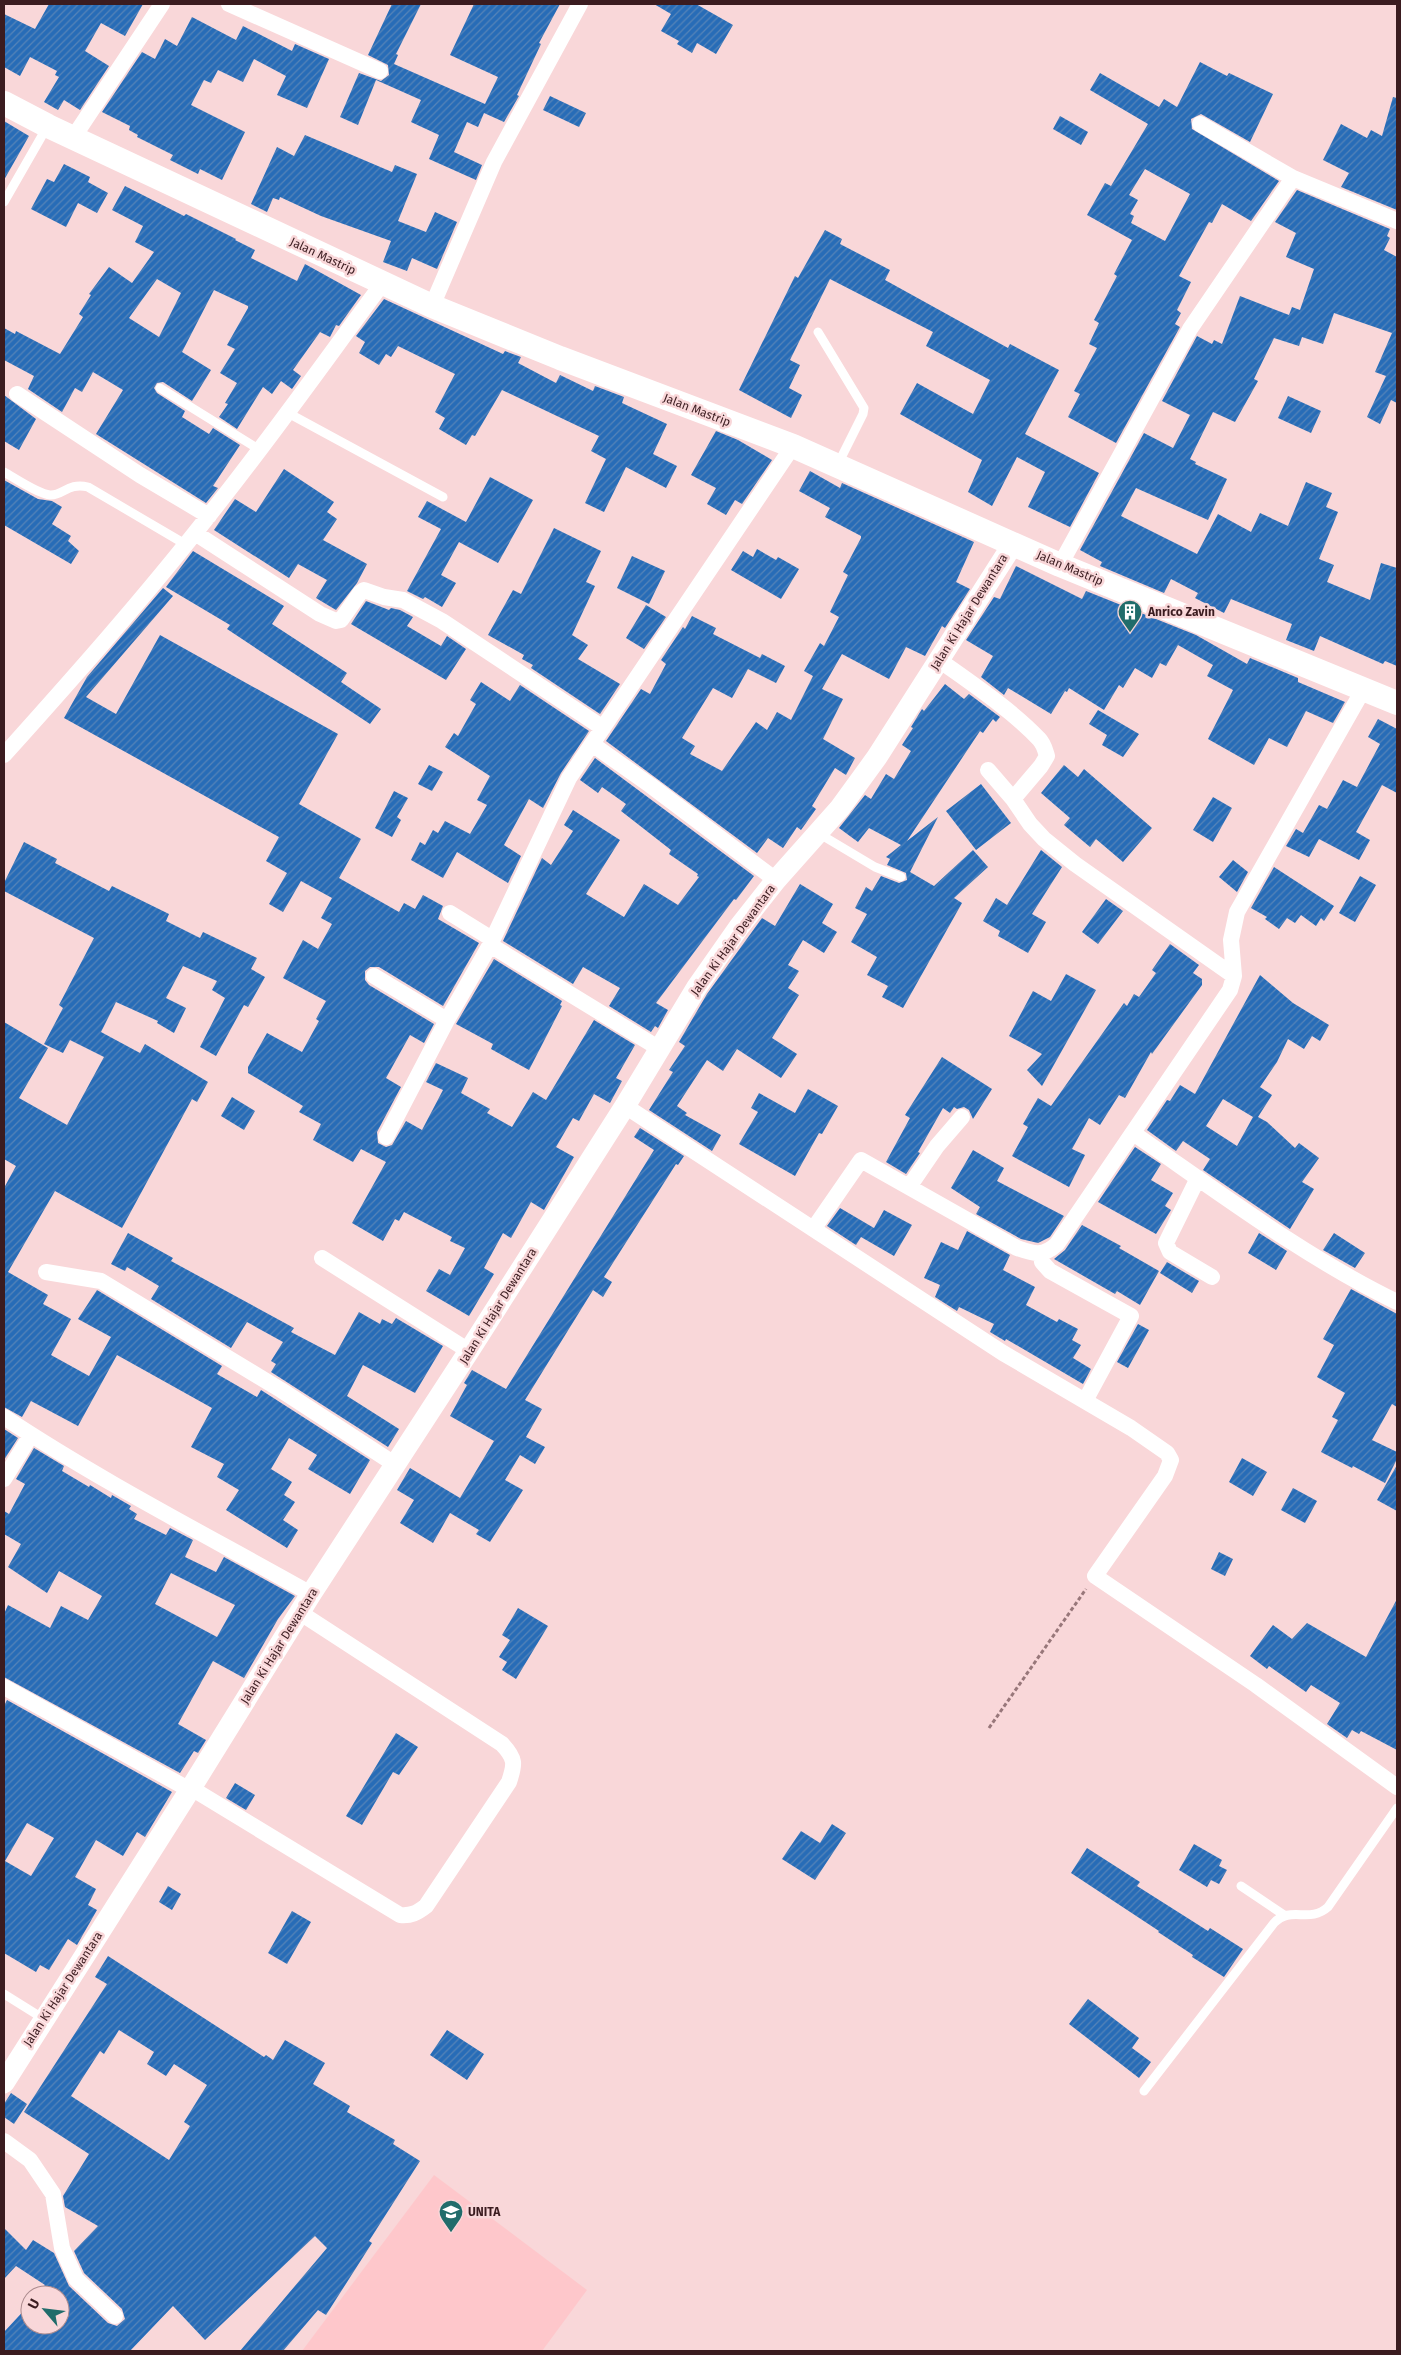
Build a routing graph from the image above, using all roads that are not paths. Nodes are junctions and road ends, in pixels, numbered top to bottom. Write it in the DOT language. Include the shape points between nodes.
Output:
graph roads {
  1 [pos="162,4"];
  2 [pos="229,4"];
  3 [pos="580,4"];
  4 [pos="380,71"];
  5 [pos="4,103"];
  6 [pos="1200,124"];
  7 [pos="48,126"];
  8 [pos="73,138"];
  9 [pos="1293,178"];
  10 [pos="4,202"];
  11 [pos="1397,222"];
  12 [pos="382,284"];
  13 [pos="432,306"];
  14 [pos="818,332"];
  15 [pos="160,388"];
  16 [pos="17,394"];
  17 [pos="288,413"];
  18 [pos="793,446"];
  19 [pos="260,450"];
  20 [pos="836,466"];
  21 [pos="4,472"];
  22 [pos="443,497"];
  23 [pos="209,516"];
  24 [pos="190,538"];
  25 [pos="1013,544"];
  26 [pos="1060,565"];
  27 [pos="940,660"];
  28 [pos="1363,690"];
  29 [pos="1397,703"];
  30 [pos="603,728"];
  31 [pos="592,744"];
  32 [pos="4,755"];
  33 [pos="988,770"];
  34 [pos="1013,799"];
  35 [pos="818,832"];
  36 [pos="901,877"];
  37 [pos="776,880"];
  38 [pos="450,913"];
  39 [pos="491,942"];
  40 [pos="374,976"];
  41 [pos="1234,976"];
  42 [pos="447,1020"];
  43 [pos="660,1049"];
  44 [pos="625,1106"];
  45 [pos="962,1117"];
  46 [pos="1134,1133"];
  47 [pos="386,1137"];
  48 [pos="1198,1178"];
  49 [pos="909,1187"];
  50 [pos="814,1228"];
  51 [pos="1041,1254"];
  52 [pos="322,1258"];
  53 [pos="46,1272"];
  54 [pos="1212,1277"];
  55 [pos="1397,1302"];
  56 [pos="470,1351"];
  57 [pos="1085,1401"];
  58 [pos="4,1417"];
  59 [pos="31,1435"];
  60 [pos="396,1465"];
  61 [pos="4,1479"];
  62 [pos="311,1594"];
  63 [pos="299,1612"];
  64 [pos="4,1687"];
  65 [pos="1397,1787"];
  66 [pos="191,1789"];
  67 [pos="1397,1808"];
  68 [pos="1241,1886"];
  69 [pos="1284,1916"];
  70 [pos="4,1994"];
  71 [pos="44,2019"];
  72 [pos="4,2083"];
  73 [pos="1144,2091"];
  74 [pos="4,2140"];
  75 [pos="115,2316"];
  1 -- 8 [label="street"];
  2 -- 4 [label="street"];
  3 -- 13 [label="street" via="494,162"];
  5 -- 7 [label="main road, Jalan Mastrip"];
  6 -- 9 [label="street"];
  7 -- 8 [label="main road, Jalan Mastrip"];
  7 -- 10 [label="lane"];
  8 -- 12 [label="main road, Jalan Mastrip"];
  9 -- 11 [label="street"];
  9 -- 26 [label="street" via="1190,329"];
  12 -- 13 [label="main road, Jalan Mastrip"];
  12 -- 17 [label="street"];
  13 -- 18 [label="main road, Jalan Mastrip"];
  14 -- 20 [label="lane" via="864,408"];
  15 -- 19 [label="lane"];
  16 -- 23 [label="street"];
  17 -- 19 [label="street"];
  17 -- 22 [label="lane"];
  18 -- 20 [label="main road, Jalan Mastrip"];
  18 -- 30 [label="street"];
  19 -- 23 [label="street"];
  20 -- 25 [label="main road, Jalan Mastrip"];
  21 -- 24 [label="lane" via="51,495 75,486 88,487"];
  23 -- 24 [label="street"];
  24 -- 30 [label="street" via="336,621 341,620 364,590 414,605"];
  24 -- 32 [label="street" via="103,645"];
  25 -- 26 [label="main road, Jalan Mastrip"];
  25 -- 27 [label="street, Jalan Ki Hajar Dewantara"];
  26 -- 28 [label="main road, Jalan Mastrip"];
  27 -- 34 [label="street" via="1004,709 1045,748 1047,756 1041,766"];
  27 -- 35 [label="street, Jalan Ki Hajar Dewantara" via="877,757"];
  28 -- 29 [label="main road, Jalan Mastrip"];
  28 -- 41 [label="street" via="1237,912 1231,940"];
  30 -- 31 [label="street"];
  31 -- 37 [label="street"];
  31 -- 39 [label="street" via="558,798"];
  33 -- 34 [label="street"];
  34 -- 41 [label="street" via="1044,839 1075,864"];
  35 -- 36 [label="lane" via="875,867"];
  35 -- 37 [label="street, Jalan Ki Hajar Dewantara"];
  37 -- 43 [label="street, Jalan Ki Hajar Dewantara" via="717,957"];
  38 -- 39 [label="street"];
  39 -- 42 [label="street"];
  39 -- 43 [label="street"];
  40 -- 42 [label="street"];
  41 -- 46 [label="street" via="1226,997"];
  42 -- 47 [label="street"];
  43 -- 44 [label="street, Jalan Ki Hajar Dewantara"];
  44 -- 50 [label="street"];
  44 -- 56 [label="street, Jalan Ki Hajar Dewantara"];
  45 -- 49 [label="street"];
  46 -- 48 [label="street"];
  46 -- 51 [label="street" via="1067,1231 1049,1251"];
  48 -- 54 [label="street" via="1166,1243 1170,1252"];
  48 -- 55 [label="street" via="1268,1226 1375,1292"];
  49 -- 50 [label="street" via="861,1160"];
  49 -- 51 [label="street" via="1017,1248"];
  50 -- 57 [label="street" via="1003,1353"];
  51 -- 57 [label="street" via="1042,1262 1050,1271 1130,1316"];
  52 -- 56 [label="street"];
  53 -- 60 [label="street" via="101,1281 281,1390"];
  56 -- 60 [label="street, Jalan Ki Hajar Dewantara"];
  57 -- 65 [label="street" via="1131,1428 1171,1460 1165,1476 1095,1576 1256,1685"];
  58 -- 59 [label="street"];
  59 -- 61 [label="street"];
  59 -- 62 [label="street"];
  60 -- 62 [label="street, Jalan Ki Hajar Dewantara"];
  62 -- 63 [label="street, Jalan Ki Hajar Dewantara"];
  63 -- 66 [label="street, Jalan Ki Hajar Dewantara"];
  63 -- 66 [label="street" via="502,1744 512,1755 514,1768 509,1782 426,1906 409,1916 400,1915"];
  64 -- 66 [label="street"];
  66 -- 71 [label="street, Jalan Ki Hajar Dewantara"];
  67 -- 69 [label="lane" via="1328,1907 1316,1916"];
  68 -- 69 [label="lane"];
  69 -- 73 [label="lane" via="1274,1923"];
  70 -- 71 [label="lane"];
  71 -- 72 [label="street, Jalan Ki Hajar Dewantara"];
  74 -- 75 [label="street" via="30,2160 53,2194 62,2248 76,2279"];
}
